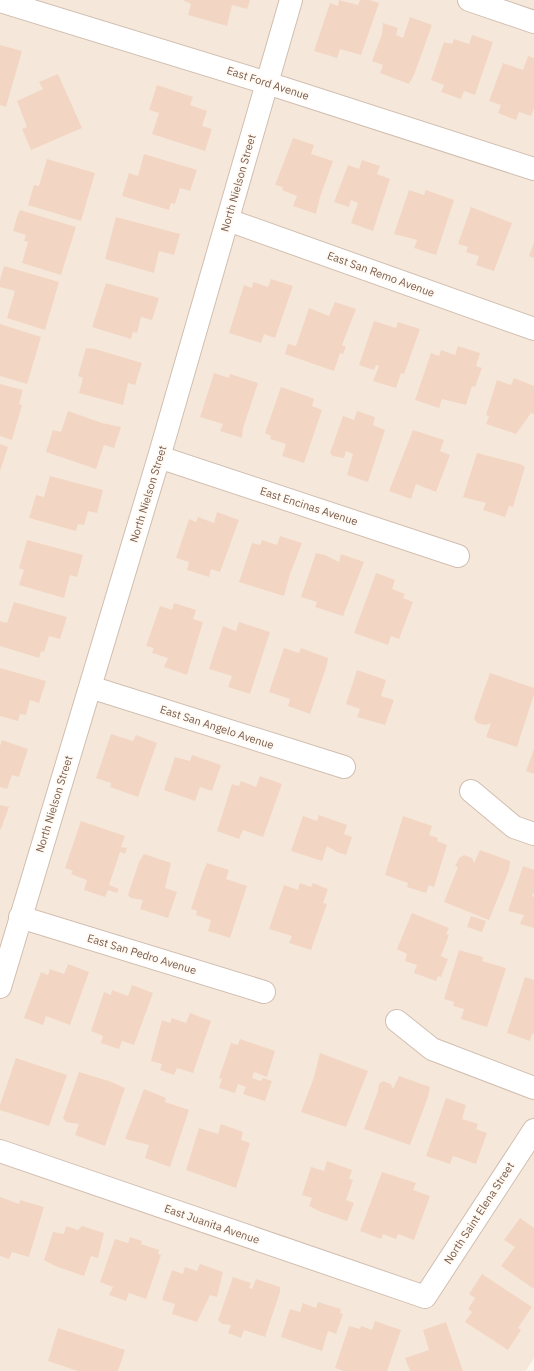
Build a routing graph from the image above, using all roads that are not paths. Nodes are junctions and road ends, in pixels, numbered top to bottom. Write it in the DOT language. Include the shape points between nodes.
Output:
graph roads {
  1 [pos="291,0"];
  2 [pos="469,0"];
  3 [pos="0,1"];
  4 [pos="42,7"];
  5 [pos="534,22"];
  6 [pos="267,83"];
  7 [pos="534,170"];
  8 [pos="228,220"];
  9 [pos="534,329"];
  10 [pos="159,456"];
  11 [pos="458,556"];
  12 [pos="90,687"];
  13 [pos="344,767"];
  14 [pos="471,792"];
  15 [pos="534,834"];
  16 [pos="20,917"];
  17 [pos="0,987"];
  18 [pos="264,992"];
  19 [pos="397,1021"];
  20 [pos="534,1088"];
  21 [pos="534,1130"];
  22 [pos="0,1151"];
  23 [pos="425,1297"];
  1 -- 6 [label="street, North Nielson Street"];
  2 -- 5 [label="street"];
  3 -- 4 [label="street, East Ford Avenue"];
  4 -- 6 [label="street, East Ford Avenue"];
  6 -- 7 [label="street, East Ford Avenue"];
  6 -- 8 [label="street, North Nielson Street"];
  8 -- 9 [label="street, East San Remo Avenue"];
  8 -- 10 [label="street, North Nielson Street"];
  10 -- 11 [label="street, East Encinas Avenue"];
  10 -- 12 [label="street, North Nielson Street"];
  12 -- 13 [label="street, East San Angelo Avenue"];
  12 -- 16 [label="street, North Nielson Street"];
  14 -- 15 [label="street" via="514,827"];
  16 -- 17 [label="street, North Nielson Street"];
  16 -- 18 [label="street, East San Pedro Avenue"];
  19 -- 20 [label="street" via="432,1049"];
  21 -- 23 [label="street, North Saint Elena Street"];
  22 -- 23 [label="street, East Juanita Avenue"];
}
